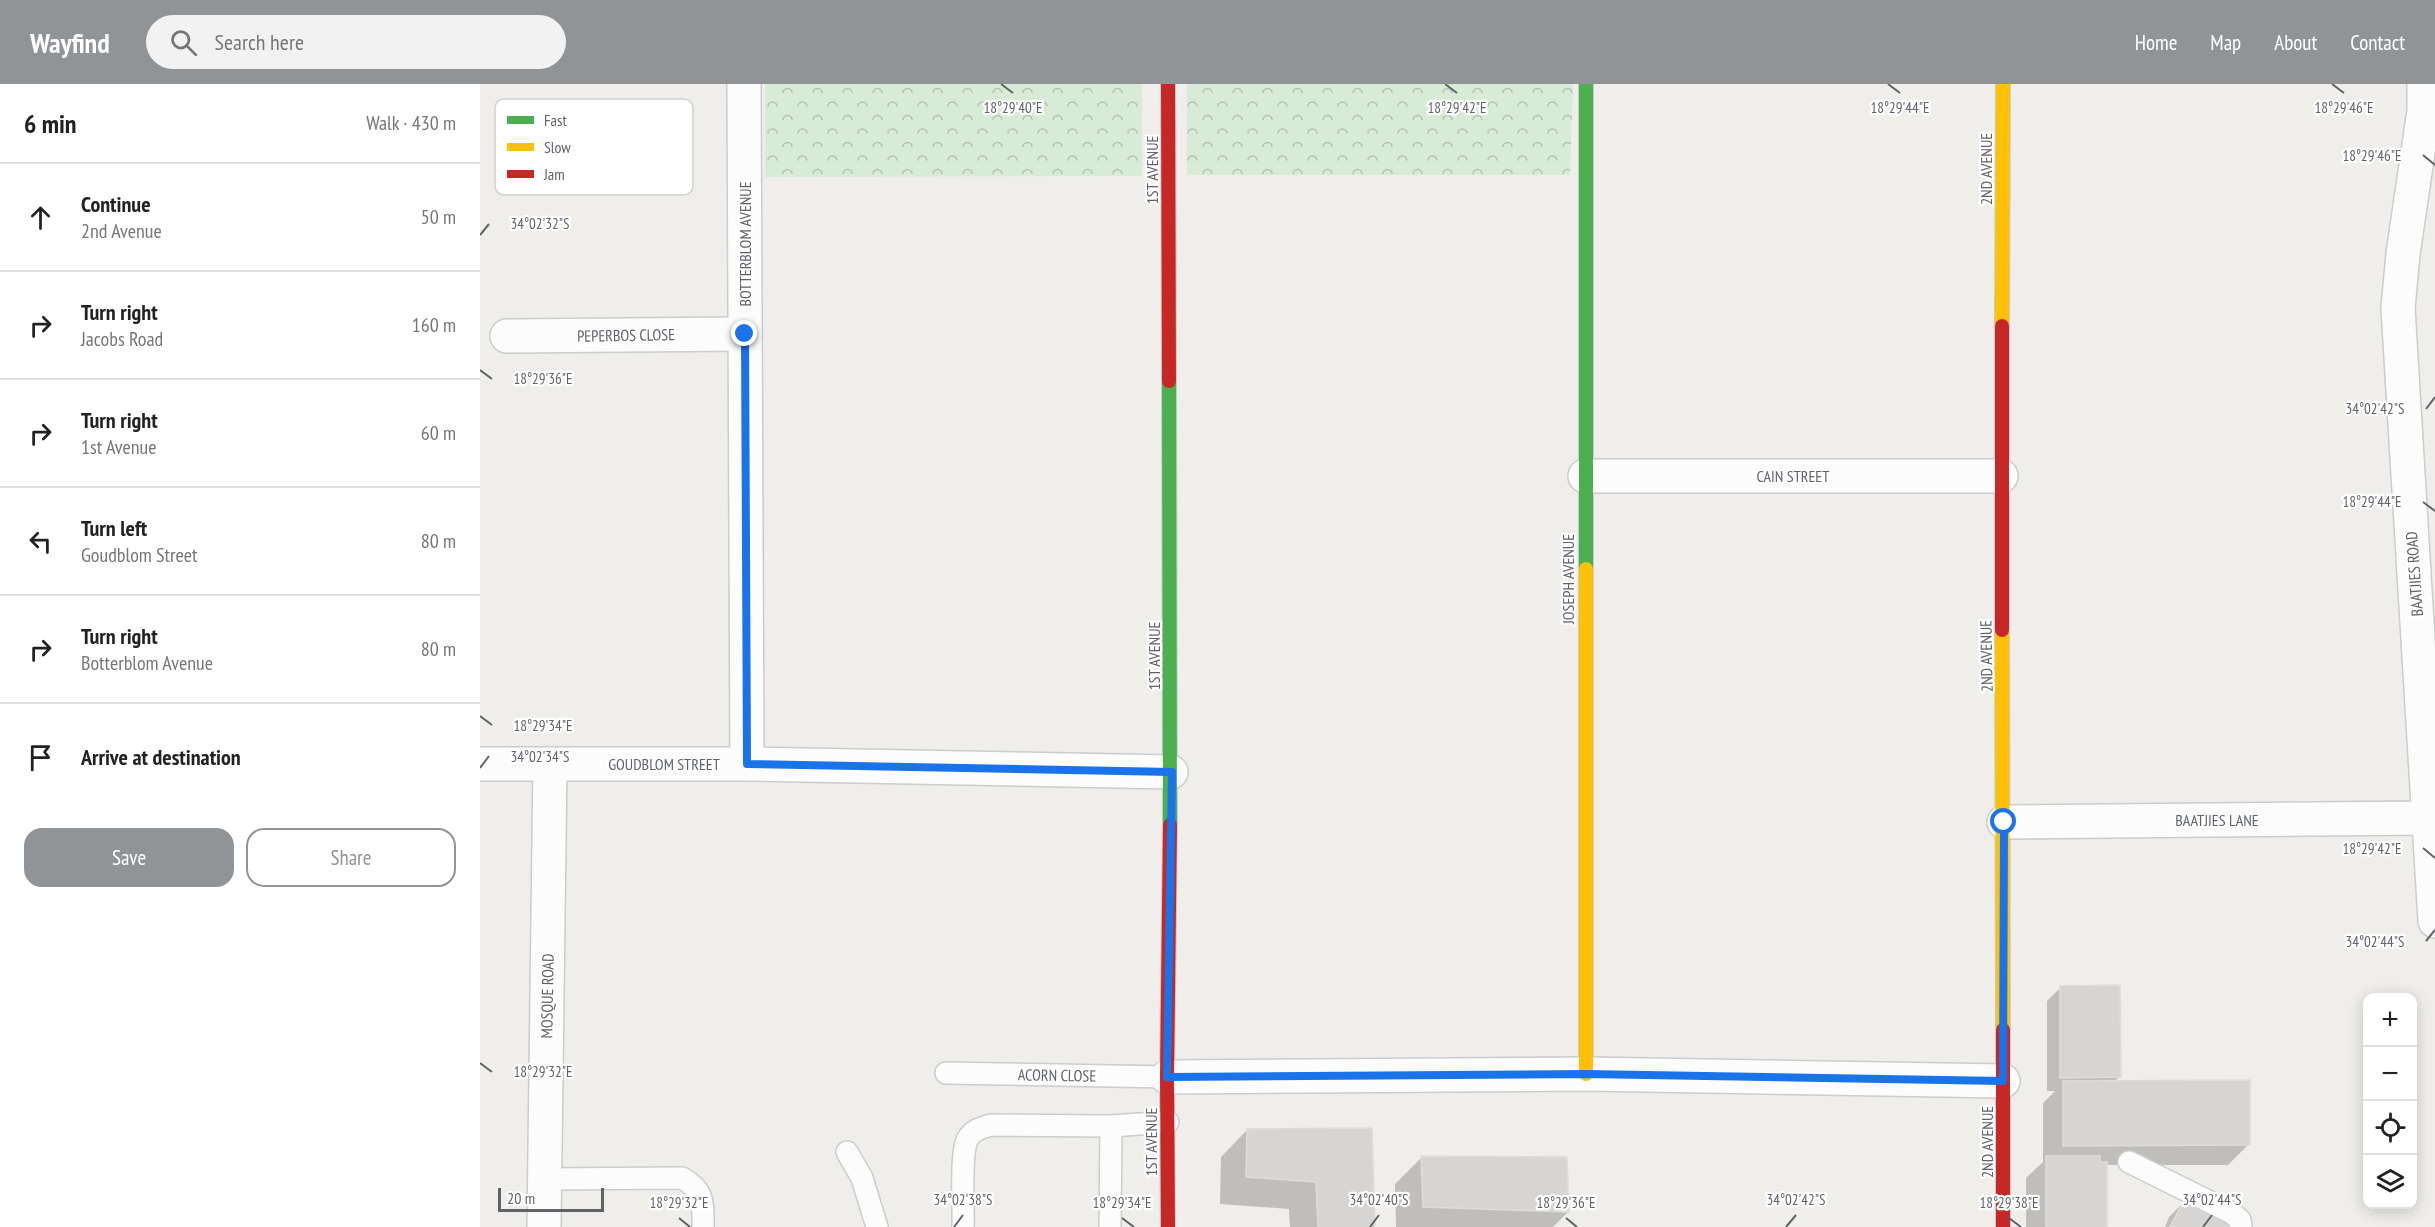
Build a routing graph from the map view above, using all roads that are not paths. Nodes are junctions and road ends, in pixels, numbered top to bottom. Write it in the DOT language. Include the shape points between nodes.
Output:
graph roads {
  1 [pos="744,84"];
  2 [pos="1168,84"];
  3 [pos="1586,84"];
  4 [pos="2003,84"];
  5 [pos="2424,84"];
  6 [pos="745,334"];
  7 [pos="507,336"];
  8 [pos="1585,476"];
  9 [pos="2001,476"];
  10 [pos="480,764"];
  11 [pos="550,764"];
  12 [pos="747,764"];
  13 [pos="1172,772"];
  14 [pos="2429,818"];
  15 [pos="2004,822"];
  16 [pos="2435,921"];
  17 [pos="946,1073"];
  18 [pos="1586,1074"];
  19 [pos="1167,1077"];
  20 [pos="2003,1081"];
  21 [pos="1168,1122"];
  22 [pos="1111,1126"];
  23 [pos="847,1152"];
  24 [pos="2129,1162"];
  25 [pos="543,1179"];
  26 [pos="544,1227"];
  27 [pos="703,1227"];
  28 [pos="877,1227"];
  29 [pos="963,1227"];
  30 [pos="1110,1227"];
  31 [pos="1168,1227"];
  32 [pos="2003,1227"];
  33 [pos="2241,1227"];
  1 -- 6 [label="street, BOTTERBLOM AVENUE"];
  2 -- 13 [label="street, 1ST AVENUE"];
  3 -- 8 [label="street, JOSEPH AVENUE"];
  4 -- 9 [label="street, 2ND AVENUE"];
  5 -- 14 [label="street, BAATJIES ROAD" via="2424,111 2398,308"];
  6 -- 7 [label="street, PEPERBOS CLOSE"];
  6 -- 12 [label="street, BOTTERBLOM AVENUE"];
  8 -- 9 [label="street, CAIN STREET"];
  8 -- 18 [label="street, JOSEPH AVENUE"];
  9 -- 15 [label="street, 2ND AVENUE"];
  10 -- 11 [label="street, GOUDBLOM STREET"];
  11 -- 12 [label="street, GOUDBLOM STREET"];
  11 -- 25 [label="street, MOSQUE ROAD"];
  12 -- 13 [label="street, GOUDBLOM STREET"];
  13 -- 19 [label="street, 1ST AVENUE"];
  14 -- 15 [label="street, BAATJIES LANE"];
  14 -- 16 [label="street, BAATJIES ROAD"];
  15 -- 20 [label="street, 2ND AVENUE"];
  17 -- 19 [label="lane, ACORN CLOSE"];
  18 -- 19 [label="street"];
  18 -- 20 [label="street"];
  19 -- 21 [label="street, 1ST AVENUE"];
  20 -- 32 [label="street, 2ND AVENUE"];
  21 -- 22 [label="lane"];
  21 -- 31 [label="street, 1ST AVENUE"];
  22 -- 29 [label="lane" via="991,1125 978,1129 968,1138 964,1152"];
  22 -- 30 [label="lane"];
  23 -- 28 [label="lane" via="862,1178"];
  24 -- 33 [label="lane" via="2232,1213"];
  25 -- 26 [label="street, MOSQUE ROAD"];
  25 -- 27 [label="lane" via="682,1178 699,1191"];
}
